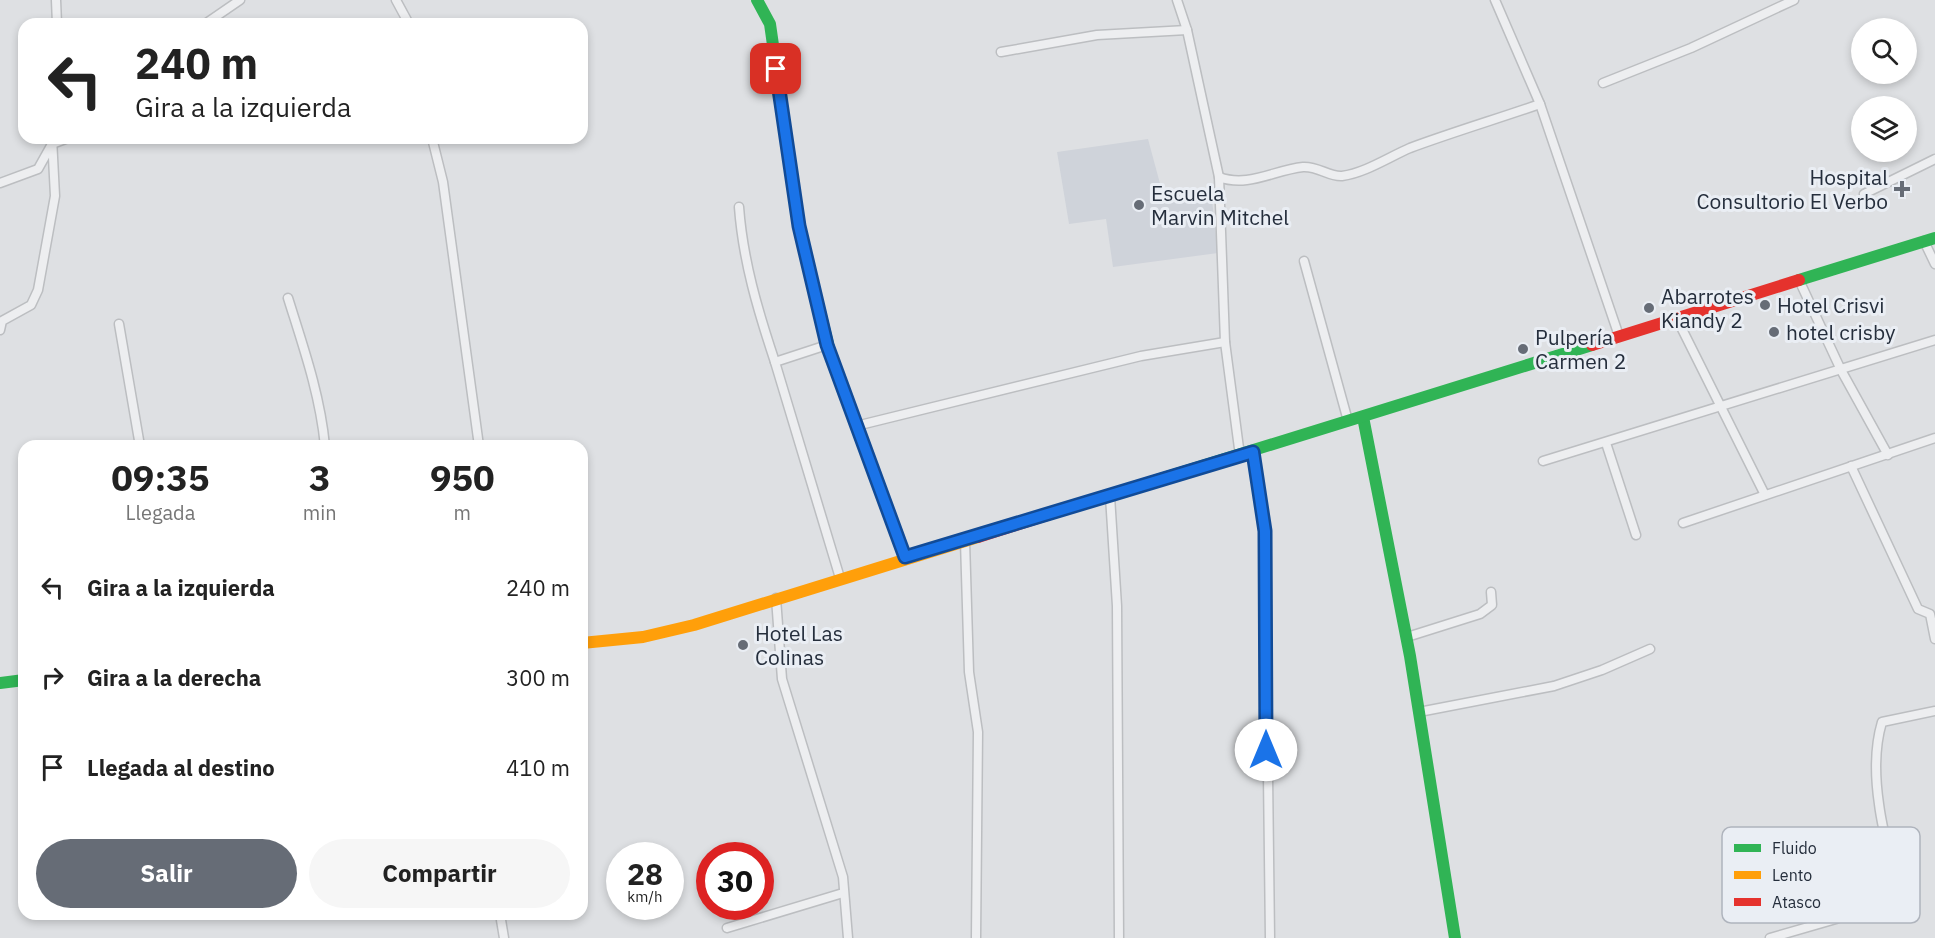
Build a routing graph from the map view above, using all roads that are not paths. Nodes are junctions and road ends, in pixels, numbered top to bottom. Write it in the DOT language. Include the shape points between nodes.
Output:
graph roads {
  1 [pos="56,0"];
  2 [pos="240,0"];
  3 [pos="396,0"];
  4 [pos="758,0"];
  5 [pos="1177,0"];
  6 [pos="1495,0"];
  7 [pos="1794,0"];
  8 [pos="57,18"];
  9 [pos="214,18"];
  10 [pos="406,18"];
  11 [pos="1187,30"];
  12 [pos="1001,52"];
  13 [pos="1603,82"];
  14 [pos="1540,104"];
  15 [pos="50,144"];
  16 [pos="52,144"];
  17 [pos="434,144"];
  18 [pos="1935,159"];
  19 [pos="1218,177"];
  20 [pos="0,183"];
  21 [pos="1864,194"];
  22 [pos="739,207"];
  23 [pos="1929,239"];
  24 [pos="1304,261"];
  25 [pos="1935,264"];
  26 [pos="1799,280"];
  27 [pos="288,298"];
  28 [pos="1677,319"];
  29 [pos="119,324"];
  30 [pos="0,330"];
  31 [pos="1619,336"];
  32 [pos="1935,340"];
  33 [pos="1225,342"];
  34 [pos="827,345"];
  35 [pos="776,362"];
  36 [pos="1841,370"];
  37 [pos="1720,406"];
  38 [pos="1363,417"];
  39 [pos="1348,421"];
  40 [pos="856,426"];
  41 [pos="1935,438"];
  42 [pos="139,440"];
  43 [pos="325,440"];
  44 [pos="478,440"];
  45 [pos="1606,443"];
  46 [pos="1253,452"];
  47 [pos="1888,455"];
  48 [pos="1240,456"];
  49 [pos="1543,461"];
  50 [pos="1851,466"];
  51 [pos="1765,495"];
  52 [pos="1110,496"];
  53 [pos="1683,523"];
  54 [pos="1636,536"];
  55 [pos="965,541"];
  56 [pos="905,557"];
  57 [pos="840,579"];
  58 [pos="1491,592"];
  59 [pos="776,597"];
  60 [pos="1407,637"];
  61 [pos="1935,639"];
  62 [pos="588,642"];
  63 [pos="1650,649"];
  64 [pos="18,680"];
  65 [pos="0,682"];
  66 [pos="1935,711"];
  67 [pos="1419,712"];
  68 [pos="1883,827"];
  69 [pos="843,893"];
  70 [pos="501,920"];
  71 [pos="1822,923"];
  72 [pos="727,928"];
  73 [pos="504,938"];
  74 [pos="848,938"];
  75 [pos="976,938"];
  76 [pos="1119,938"];
  77 [pos="1270,938"];
  78 [pos="1455,938"];
  79 [pos="1770,938"];
  1 -- 8 [label="street"];
  2 -- 9 [label="street"];
  3 -- 10 [label="street"];
  4 -- 34 [label="main road" via="770,24 799,226"];
  5 -- 11 [label="street"];
  6 -- 14 [label="street"];
  7 -- 13 [label="street" via="1691,48"];
  11 -- 12 [label="street" via="1097,35"];
  11 -- 19 [label="street"];
  14 -- 19 [label="street" via="1345,176 1304,167 1238,181"];
  14 -- 31 [label="street"];
  15 -- 20 [label="street" via="38,169"];
  16 -- 30 [label="street" via="55,196 38,290 31,305 2,321"];
  17 -- 44 [label="street" via="443,182"];
  18 -- 21 [label="street"];
  19 -- 33 [label="street"];
  22 -- 35 [label="street" via="741,241 758,313"];
  23 -- 25 [label="street"];
  23 -- 26 [label="main road"];
  24 -- 39 [label="street"];
  26 -- 28 [label="main road"];
  26 -- 36 [label="street"];
  27 -- 43 [label="street" via="311,368"];
  28 -- 31 [label="main road"];
  28 -- 37 [label="street"];
  29 -- 42 [label="street"];
  31 -- 38 [label="main road"];
  32 -- 36 [label="street"];
  33 -- 40 [label="street" via="1141,356"];
  33 -- 48 [label="street"];
  34 -- 35 [label="street"];
  34 -- 40 [label="main road"];
  35 -- 57 [label="street"];
  36 -- 37 [label="street"];
  36 -- 47 [label="street"];
  37 -- 45 [label="street"];
  37 -- 51 [label="street"];
  38 -- 39 [label="main road"];
  38 -- 60 [label="main road"];
  39 -- 46 [label="main road"];
  40 -- 56 [label="main road"];
  41 -- 47 [label="street"];
  45 -- 49 [label="street"];
  45 -- 54 [label="street"];
  46 -- 48 [label="main road"];
  46 -- 77 [label="street" via="1265,531"];
  47 -- 50 [label="street"];
  48 -- 52 [label="main road"];
  50 -- 51 [label="street"];
  50 -- 61 [label="street" via="1918,609 1930,614"];
  51 -- 53 [label="street"];
  52 -- 55 [label="main road"];
  52 -- 76 [label="street" via="1117,606"];
  55 -- 56 [label="main road"];
  55 -- 75 [label="street" via="969,672 978,732"];
  56 -- 57 [label="main road"];
  57 -- 59 [label="main road"];
  58 -- 60 [label="street" via="1492,605 1480,614"];
  59 -- 62 [label="main road" via="694,625 643,637"];
  59 -- 69 [label="street" via="782,679 843,877"];
  60 -- 67 [label="main road"];
  63 -- 67 [label="street" via="1554,686"];
  64 -- 65 [label="main road"];
  66 -- 68 [label="street" via="1882,722 1875,745"];
  67 -- 78 [label="main road"];
  69 -- 72 [label="street"];
  69 -- 74 [label="street"];
  70 -- 73 [label="street"];
  71 -- 79 [label="street"];
}
